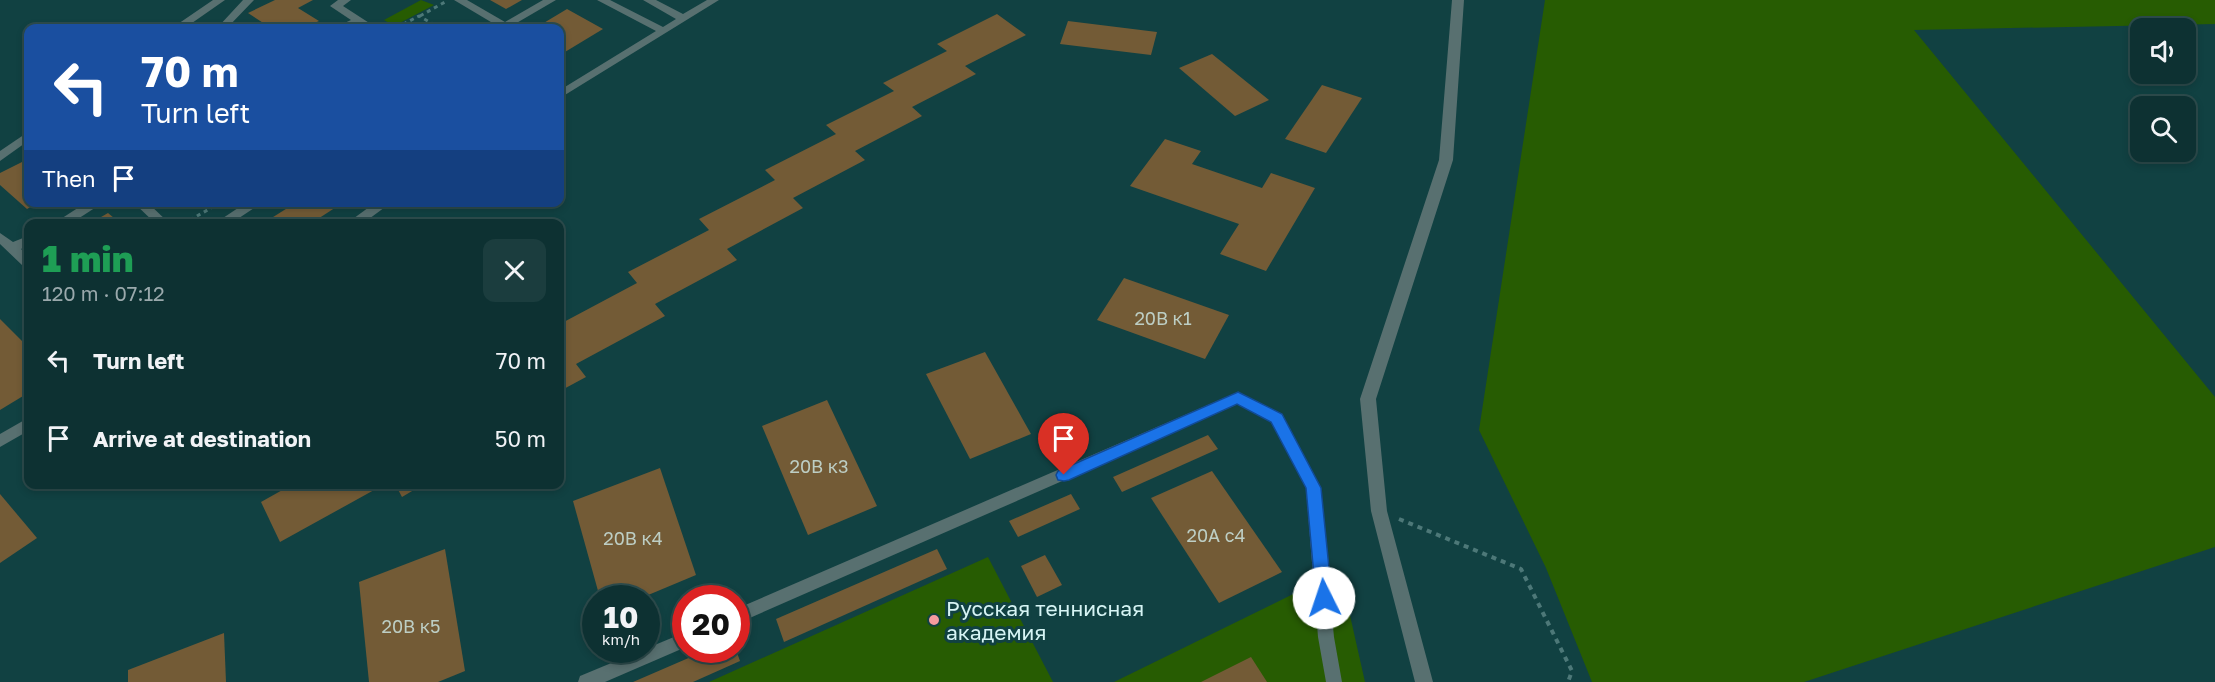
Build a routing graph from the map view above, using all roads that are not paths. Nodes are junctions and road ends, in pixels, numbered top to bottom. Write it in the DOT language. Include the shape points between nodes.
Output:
graph roads {
  1 [pos="220,0"];
  2 [pos="249,0"];
  3 [pos="346,0"];
  4 [pos="459,0"];
  5 [pos="551,0"];
  6 [pos="602,0"];
  7 [pos="648,0"];
  8 [pos="714,0"];
  9 [pos="1458,0"];
  10 [pos="684,19"];
  11 [pos="359,20"];
  12 [pos="184,24"];
  13 [pos="226,24"];
  14 [pos="350,24"];
  15 [pos="366,24"];
  16 [pos="502,24"];
  17 [pos="512,24"];
  18 [pos="663,31"];
  19 [pos="564,93"];
  20 [pos="24,139"];
  21 [pos="24,150"];
  22 [pos="0,157"];
  23 [pos="0,162"];
  24 [pos="89,207"];
  25 [pos="145,207"];
  26 [pos="248,207"];
  27 [pos="378,207"];
  28 [pos="68,219"];
  29 [pos="158,219"];
  30 [pos="228,219"];
  31 [pos="360,219"];
  32 [pos="0,237"];
  33 [pos="24,242"];
  34 [pos="12,248"];
  35 [pos="24,259"];
  36 [pos="24,426"];
  37 [pos="0,441"];
  38 [pos="750,611"];
  39 [pos="672,645"];
  40 [pos="586,682"];
  41 [pos="1334,682"];
  42 [pos="1424,682"];
  1 -- 12 [label="lane"];
  2 -- 13 [label="lane"];
  3 -- 11 [label="lane" via="335,6"];
  4 -- 16 [label="lane"];
  5 -- 17 [label="lane"];
  6 -- 18 [label="lane"];
  7 -- 10 [label="lane"];
  8 -- 10 [label="lane"];
  9 -- 42 [label="street" via="1446,160 1368,399 1379,511"];
  10 -- 18 [label="lane"];
  11 -- 14 [label="lane"];
  11 -- 15 [label="lane"];
  18 -- 19 [label="lane"];
  20 -- 22 [label="lane"];
  21 -- 23 [label="lane"];
  24 -- 28 [label="lane"];
  25 -- 29 [label="lane"];
  26 -- 30 [label="lane"];
  27 -- 31 [label="lane"];
  32 -- 34 [label="lane"];
  33 -- 34 [label="lane"];
  34 -- 35 [label="lane"];
  36 -- 37 [label="lane"];
  38 -- 41 [label="lane" via="1238,398 1276,418 1313,488 1326,637"];
  39 -- 40 [label="lane"];
}
